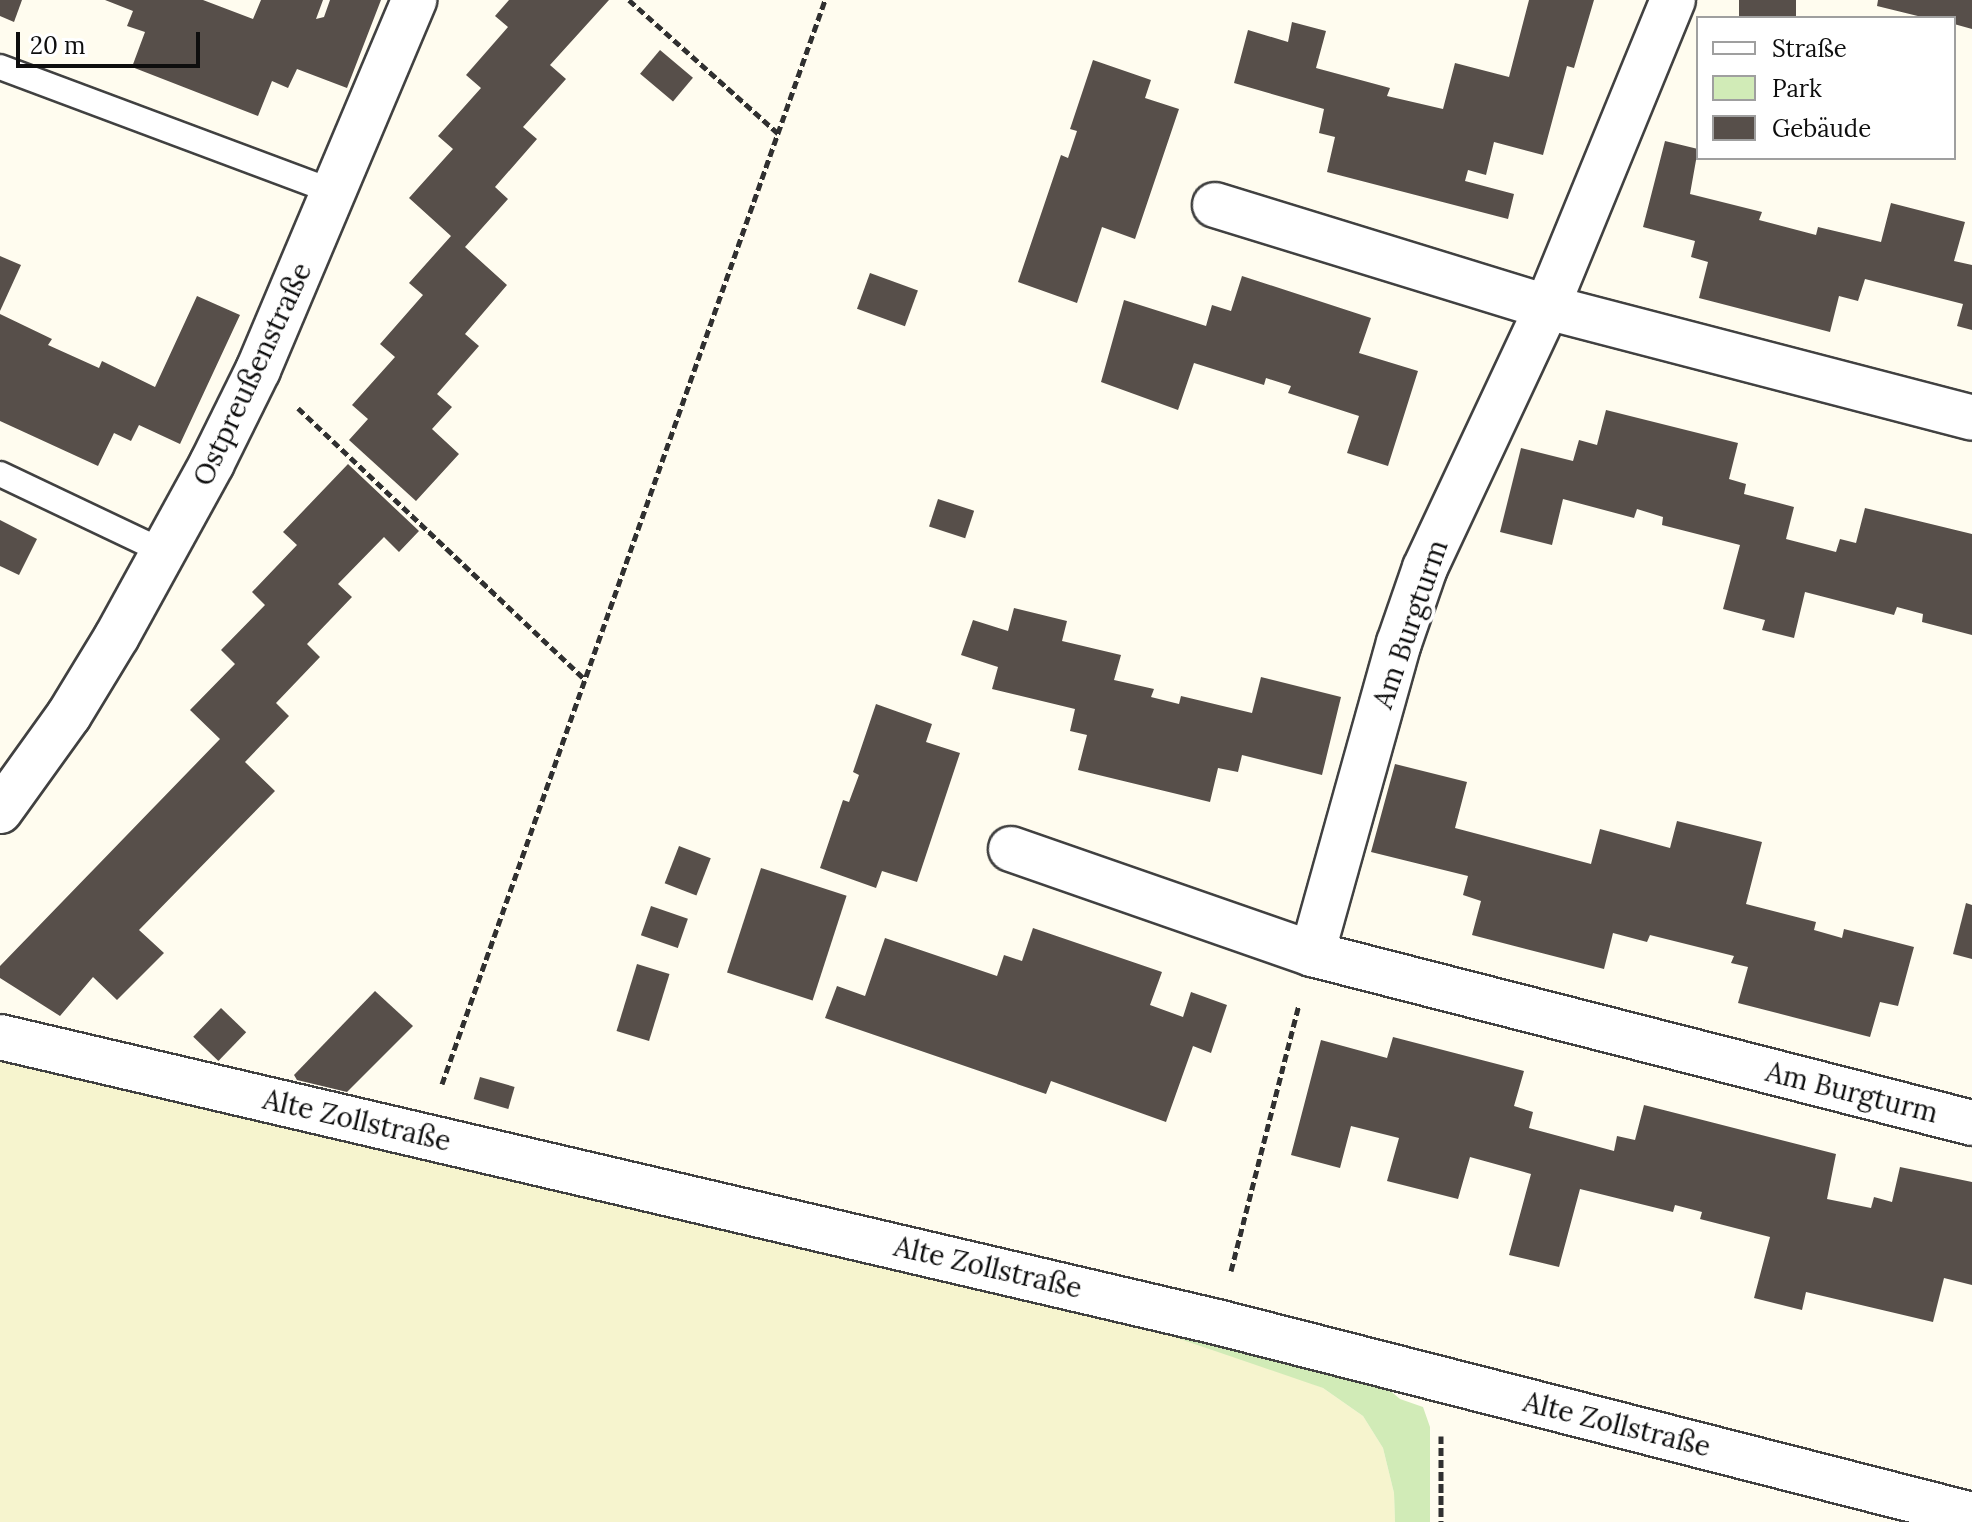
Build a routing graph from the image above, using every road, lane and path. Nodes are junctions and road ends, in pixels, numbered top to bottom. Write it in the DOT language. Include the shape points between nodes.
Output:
graph roads {
  1 [pos="414,0"];
  2 [pos="629,0"];
  3 [pos="825,0"];
  4 [pos="1673,0"];
  5 [pos="0,67"];
  6 [pos="778,133"];
  7 [pos="334,192"];
  8 [pos="1215,205"];
  9 [pos="1547,307"];
  10 [pos="258,370"];
  11 [pos="1972,418"];
  12 [pos="0,474"];
  13 [pos="166,553"];
  14 [pos="586,680"];
  15 [pos="0,811"];
  16 [pos="1011,849"];
  17 [pos="1312,954"];
  18 [pos="0,1037"];
  19 [pos="1972,1123"];
  20 [pos="424,1134"];
  21 [pos="1217,1322"];
  22 [pos="1441,1379"];
  23 [pos="1972,1515"];
  24 [pos="1441,1522"];
  1 -- 7 [label="street, Ostpreußenstraße"];
  2 -- 6 [label="path"];
  3 -- 6 [label="path"];
  4 -- 9 [label="street, Am Burgturm"];
  5 -- 7 [label="lane"];
  6 -- 14 [label="path"];
  7 -- 10 [label="street, Ostpreußenstraße"];
  8 -- 9 [label="street"];
  9 -- 11 [label="street"];
  9 -- 17 [label="street, Am Burgturm" via="1425,568"];
  10 -- 13 [label="street, Ostpreußenstraße"];
  10 -- 14 [label="path"];
  12 -- 13 [label="lane"];
  13 -- 15 [label="street, Ostpreußenstraße" via="69,715"];
  14 -- 20 [label="path"];
  16 -- 17 [label="street, Am Burgturm"];
  17 -- 19 [label="street, Am Burgturm"];
  17 -- 21 [label="path"];
  18 -- 20 [label="street, Alte Zollstraße"];
  20 -- 21 [label="street, Alte Zollstraße"];
  21 -- 22 [label="street, Alte Zollstraße"];
  22 -- 23 [label="street, Alte Zollstraße"];
  22 -- 24 [label="path"];
}
